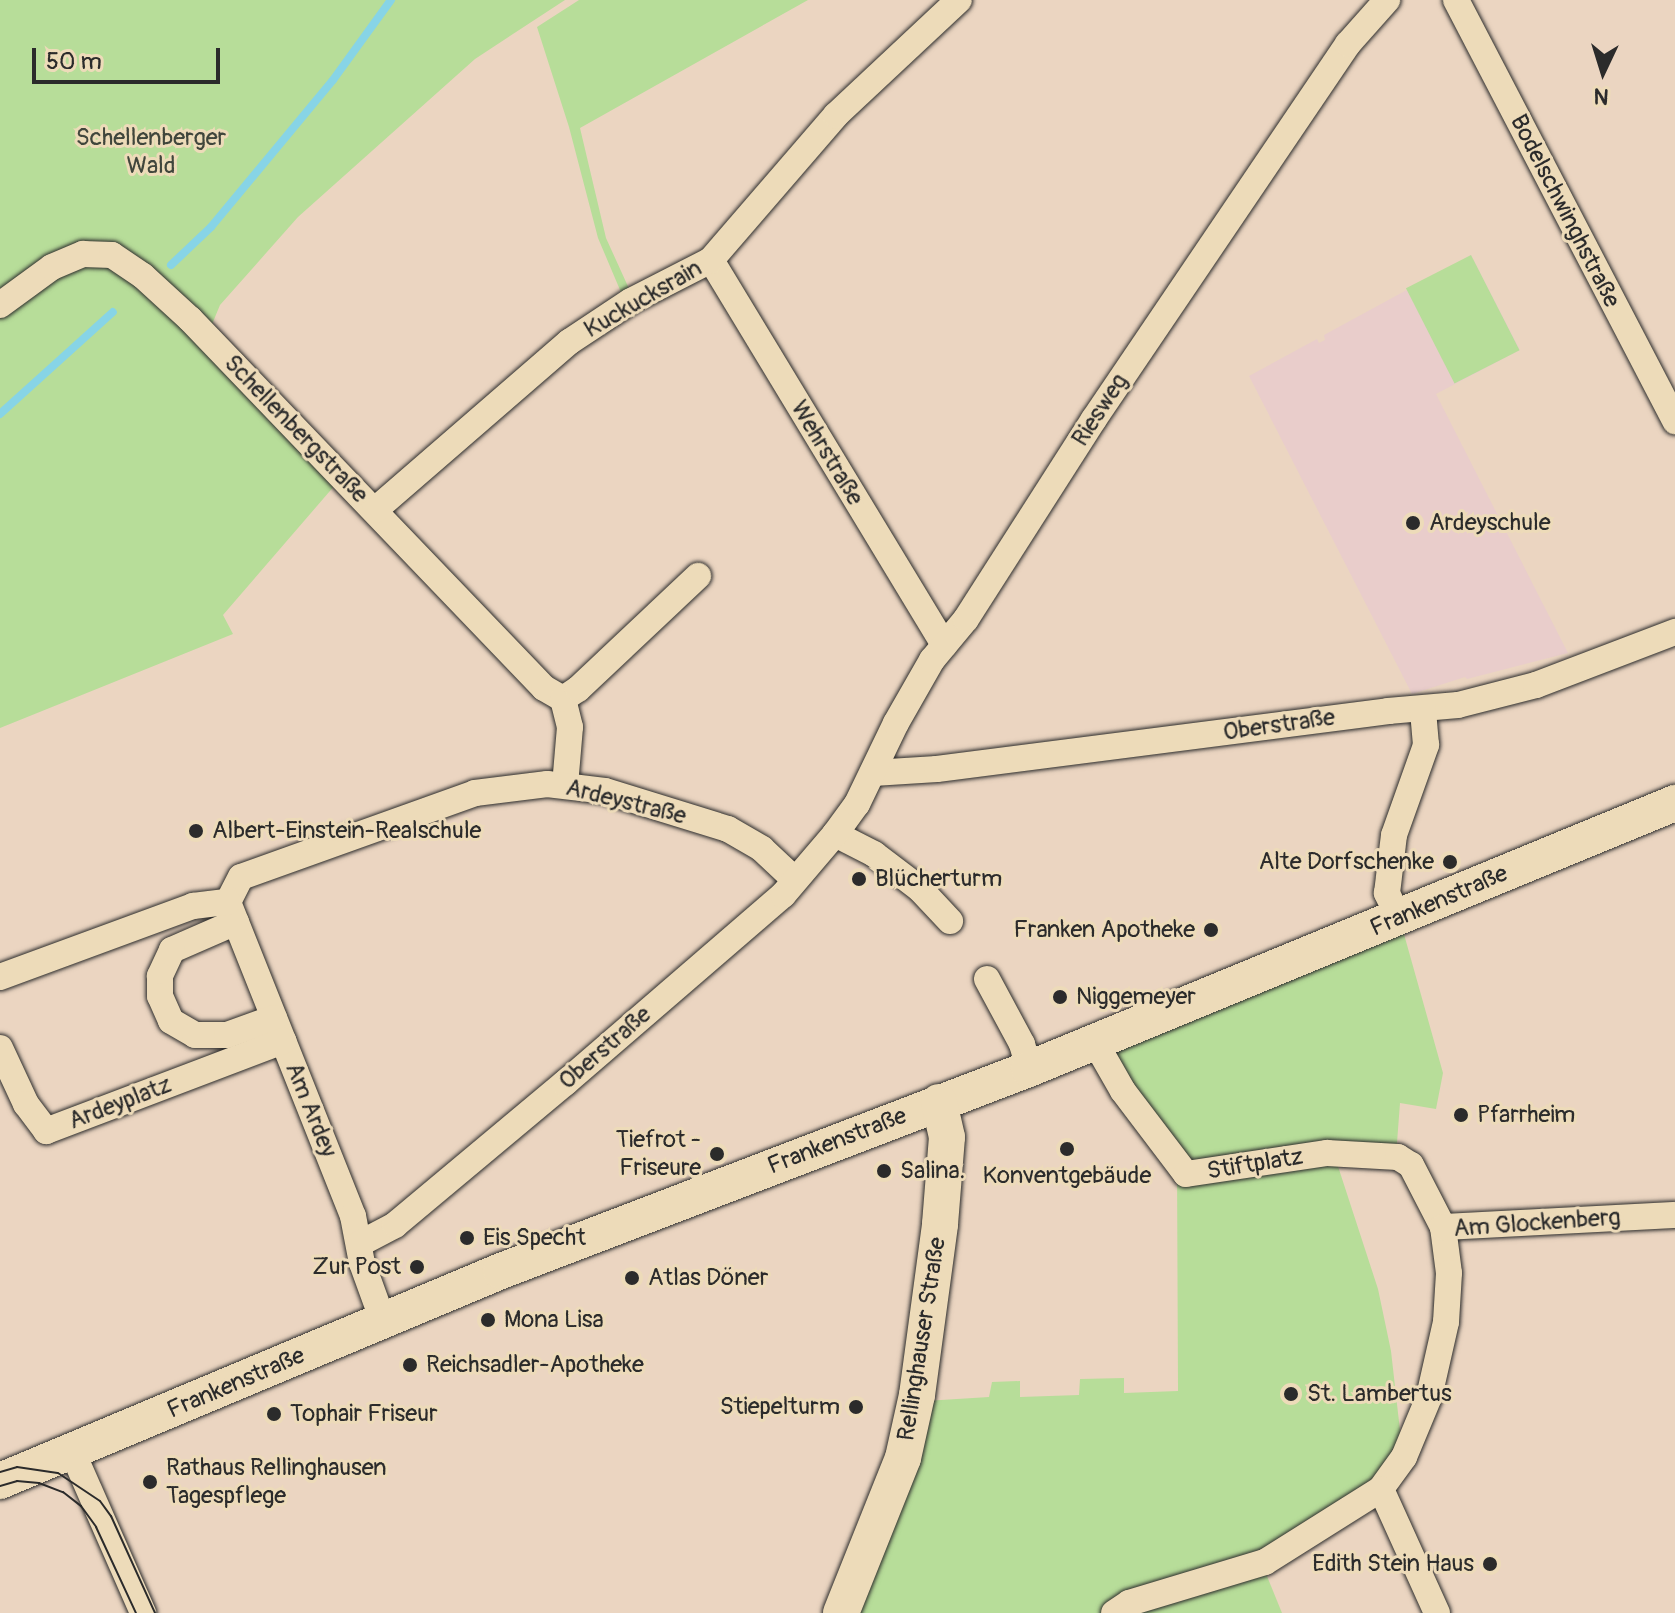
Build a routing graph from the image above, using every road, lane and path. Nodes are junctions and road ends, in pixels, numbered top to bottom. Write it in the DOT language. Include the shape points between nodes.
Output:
graph roads {
  1 [pos="959,0"];
  2 [pos="1387,0"];
  3 [pos="1456,0"];
  4 [pos="711,260"];
  5 [pos="0,305"];
  6 [pos="1675,421"];
  7 [pos="375,510"];
  8 [pos="698,576"];
  9 [pos="1675,632"];
  10 [pos="944,645"];
  11 [pos="563,699"];
  12 [pos="1423,709"];
  13 [pos="873,773"];
  14 [pos="565,785"];
  15 [pos="1675,803"];
  16 [pos="835,834"];
  17 [pos="795,880"];
  18 [pos="232,912"];
  19 [pos="1399,918"];
  20 [pos="950,921"];
  21 [pos="0,977"];
  22 [pos="987,979"];
  23 [pos="278,1030"];
  24 [pos="1095,1042"];
  25 [pos="0,1048"];
  26 [pos="1029,1069"];
  27 [pos="939,1102"];
  28 [pos="1675,1215"];
  29 [pos="1443,1227"];
  30 [pos="359,1244"];
  31 [pos="383,1321"];
  32 [pos="72,1451"];
  33 [pos="0,1481"];
  34 [pos="1381,1489"];
  35 [pos="143,1613"];
  36 [pos="841,1613"];
  37 [pos="1114,1613"];
  38 [pos="1437,1613"];
  1 -- 4 [label="street, Kuckucksrain" via="836,115"];
  2 -- 10 [label="street, Riesweg" via="1348,44"];
  3 -- 6 [label="street, Bodelschwinghstraße"];
  4 -- 7 [label="street, Kuckucksrain" via="631,301 569,342"];
  4 -- 10 [label="street, Wehrstraße"];
  5 -- 7 [label="street, Schellenbergstraße" via="52,267 83,254 112,255 190,319"];
  7 -- 11 [label="street, Schellenbergstraße" via="544,688"];
  8 -- 11 [label="street"];
  9 -- 12 [label="street, Oberstraße" via="1536,685"];
  10 -- 13 [label="street, Riesweg" via="896,723"];
  11 -- 14 [label="street" via="570,727"];
  12 -- 13 [label="street, Oberstraße"];
  12 -- 19 [label="street" via="1426,745 1394,835 1387,893"];
  13 -- 16 [label="street, Riesweg"];
  14 -- 17 [label="street, Ardeystraße" via="638,800 728,829 762,849"];
  14 -- 18 [label="street, Ardeystraße" via="519,785 475,793 241,877"];
  15 -- 19 [label="main road, Frankenstraße"];
  16 -- 17 [label="street, Oberstraße"];
  16 -- 20 [label="street" via="909,880"];
  17 -- 30 [label="street, Oberstraße" via="419,1205"];
  18 -- 21 [label="street" via="193,906"];
  18 -- 23 [label="street, Am Ardey"];
  18 -- 23 [label="street" via="172,950 160,976 160,996 171,1021 195,1035"];
  19 -- 24 [label="main road, Frankenstraße"];
  22 -- 26 [label="street" via="1022,1044"];
  23 -- 25 [label="street, Ardeyplatz" via="46,1131 26,1104"];
  23 -- 30 [label="street, Am Ardey" via="353,1216"];
  24 -- 26 [label="main road, Frankenstraße"];
  24 -- 29 [label="street, Stiftplatz" via="1123,1091 1186,1174 1327,1153 1398,1157 1411,1165"];
  26 -- 27 [label="main road, Frankenstraße"];
  27 -- 31 [label="main road, Frankenstraße"];
  27 -- 36 [label="main road, Rellinghauser Straße" via="947,1137 917,1395 903,1458"];
  28 -- 29 [label="street, Am Glockenberg"];
  29 -- 34 [label="street, Am Glockenberg" via="1449,1273 1434,1381 1404,1457"];
  30 -- 31 [label="street, Am Ardey"];
  31 -- 32 [label="main road, Frankenstraße"];
  32 -- 33 [label="main road, Frankenstraße"];
  32 -- 35 [label="street"];
  34 -- 37 [label="street, Am Glockenberg" via="1265,1562 1129,1603"];
  34 -- 38 [label="street"];
}
